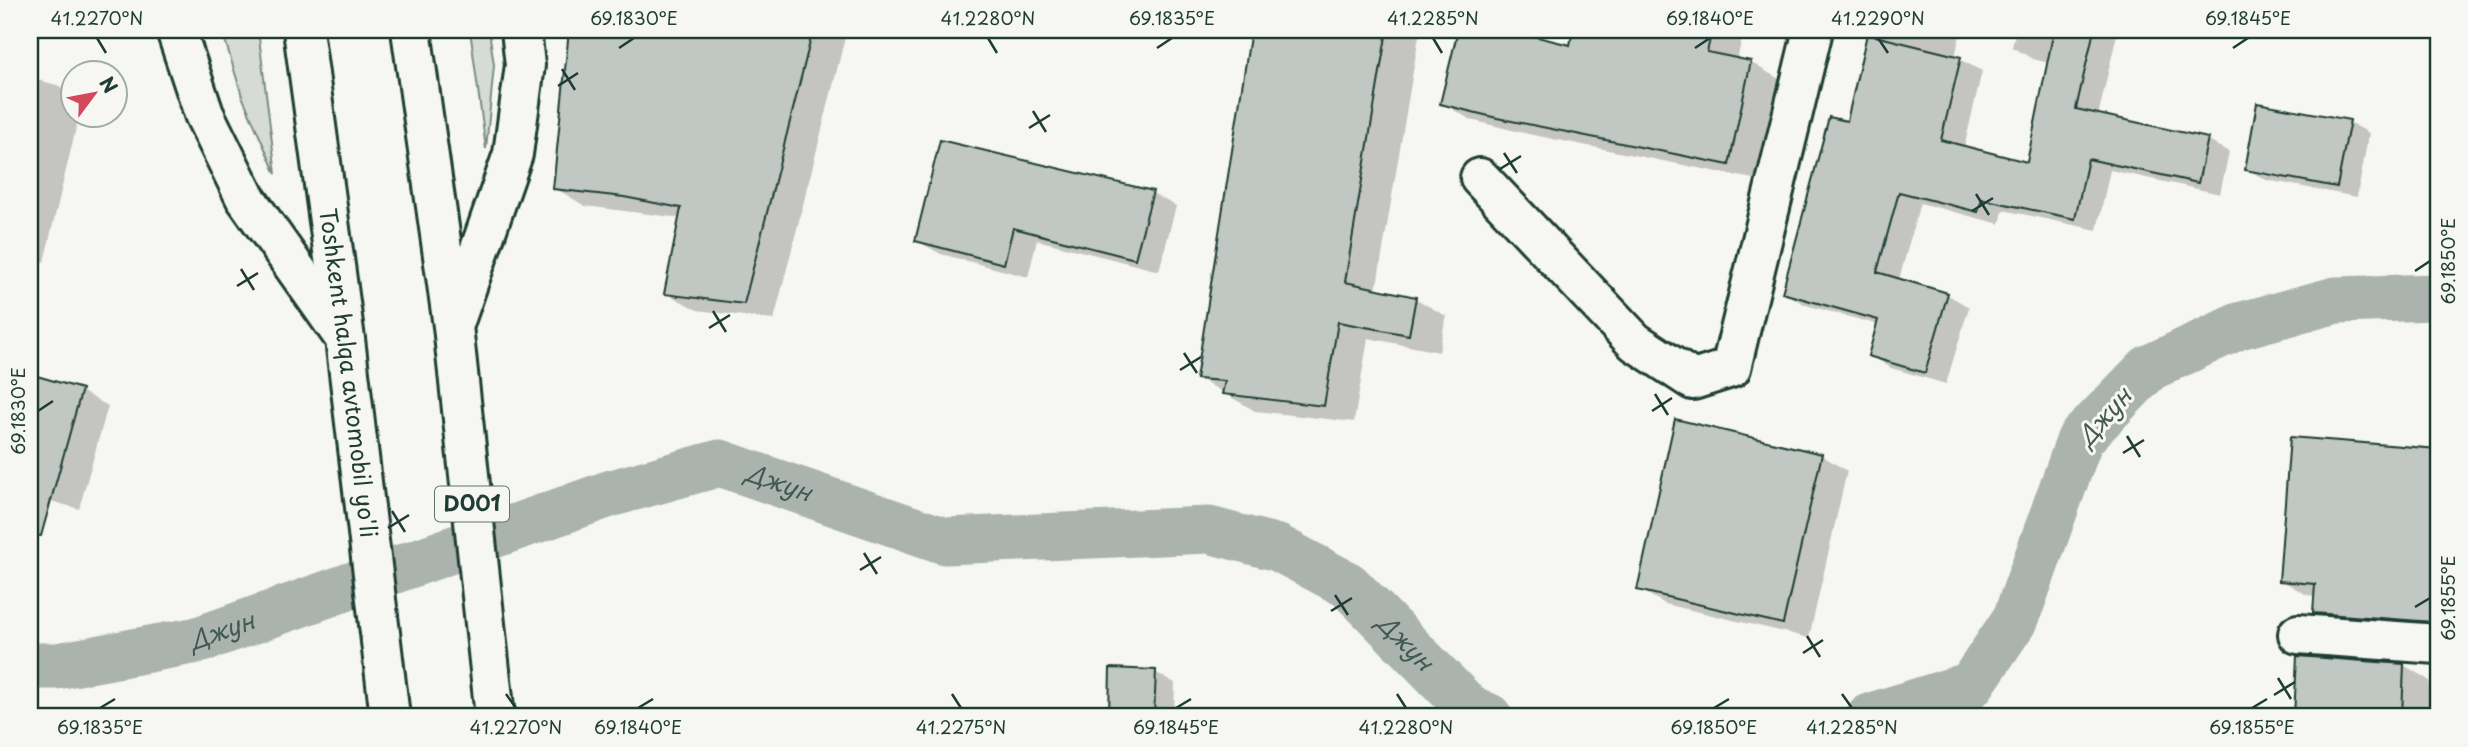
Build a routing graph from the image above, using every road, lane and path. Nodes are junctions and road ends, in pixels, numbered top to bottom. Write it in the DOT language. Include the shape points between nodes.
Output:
graph roads {
  1 [pos="176,30"];
  2 [pos="303,30"];
  3 [pos="411,30"];
  4 [pos="521,30"];
  5 [pos="1813,30"];
  6 [pos="1480,178"];
  7 [pos="453,326"];
  8 [pos="345,339"];
  9 [pos="2298,634"];
  10 [pos="2438,644"];
  11 [pos="493,700"];
  12 [pos="389,706"];
  1 -- 8 [label="main road" via="204,114 245,197"];
  2 -- 8 [label="main road, Toshkent halqa avtomobil yo'li"];
  3 -- 7 [label="main road, D001"];
  4 -- 7 [label="main road" via="525,65 513,154"];
  5 -- 6 [label="main road" via="1731,368 1693,380 1635,342"];
  7 -- 11 [label="main road, D001"];
  8 -- 12 [label="main road, Toshkent halqa avtomobil yo'li"];
  9 -- 10 [label="main road"];
}
